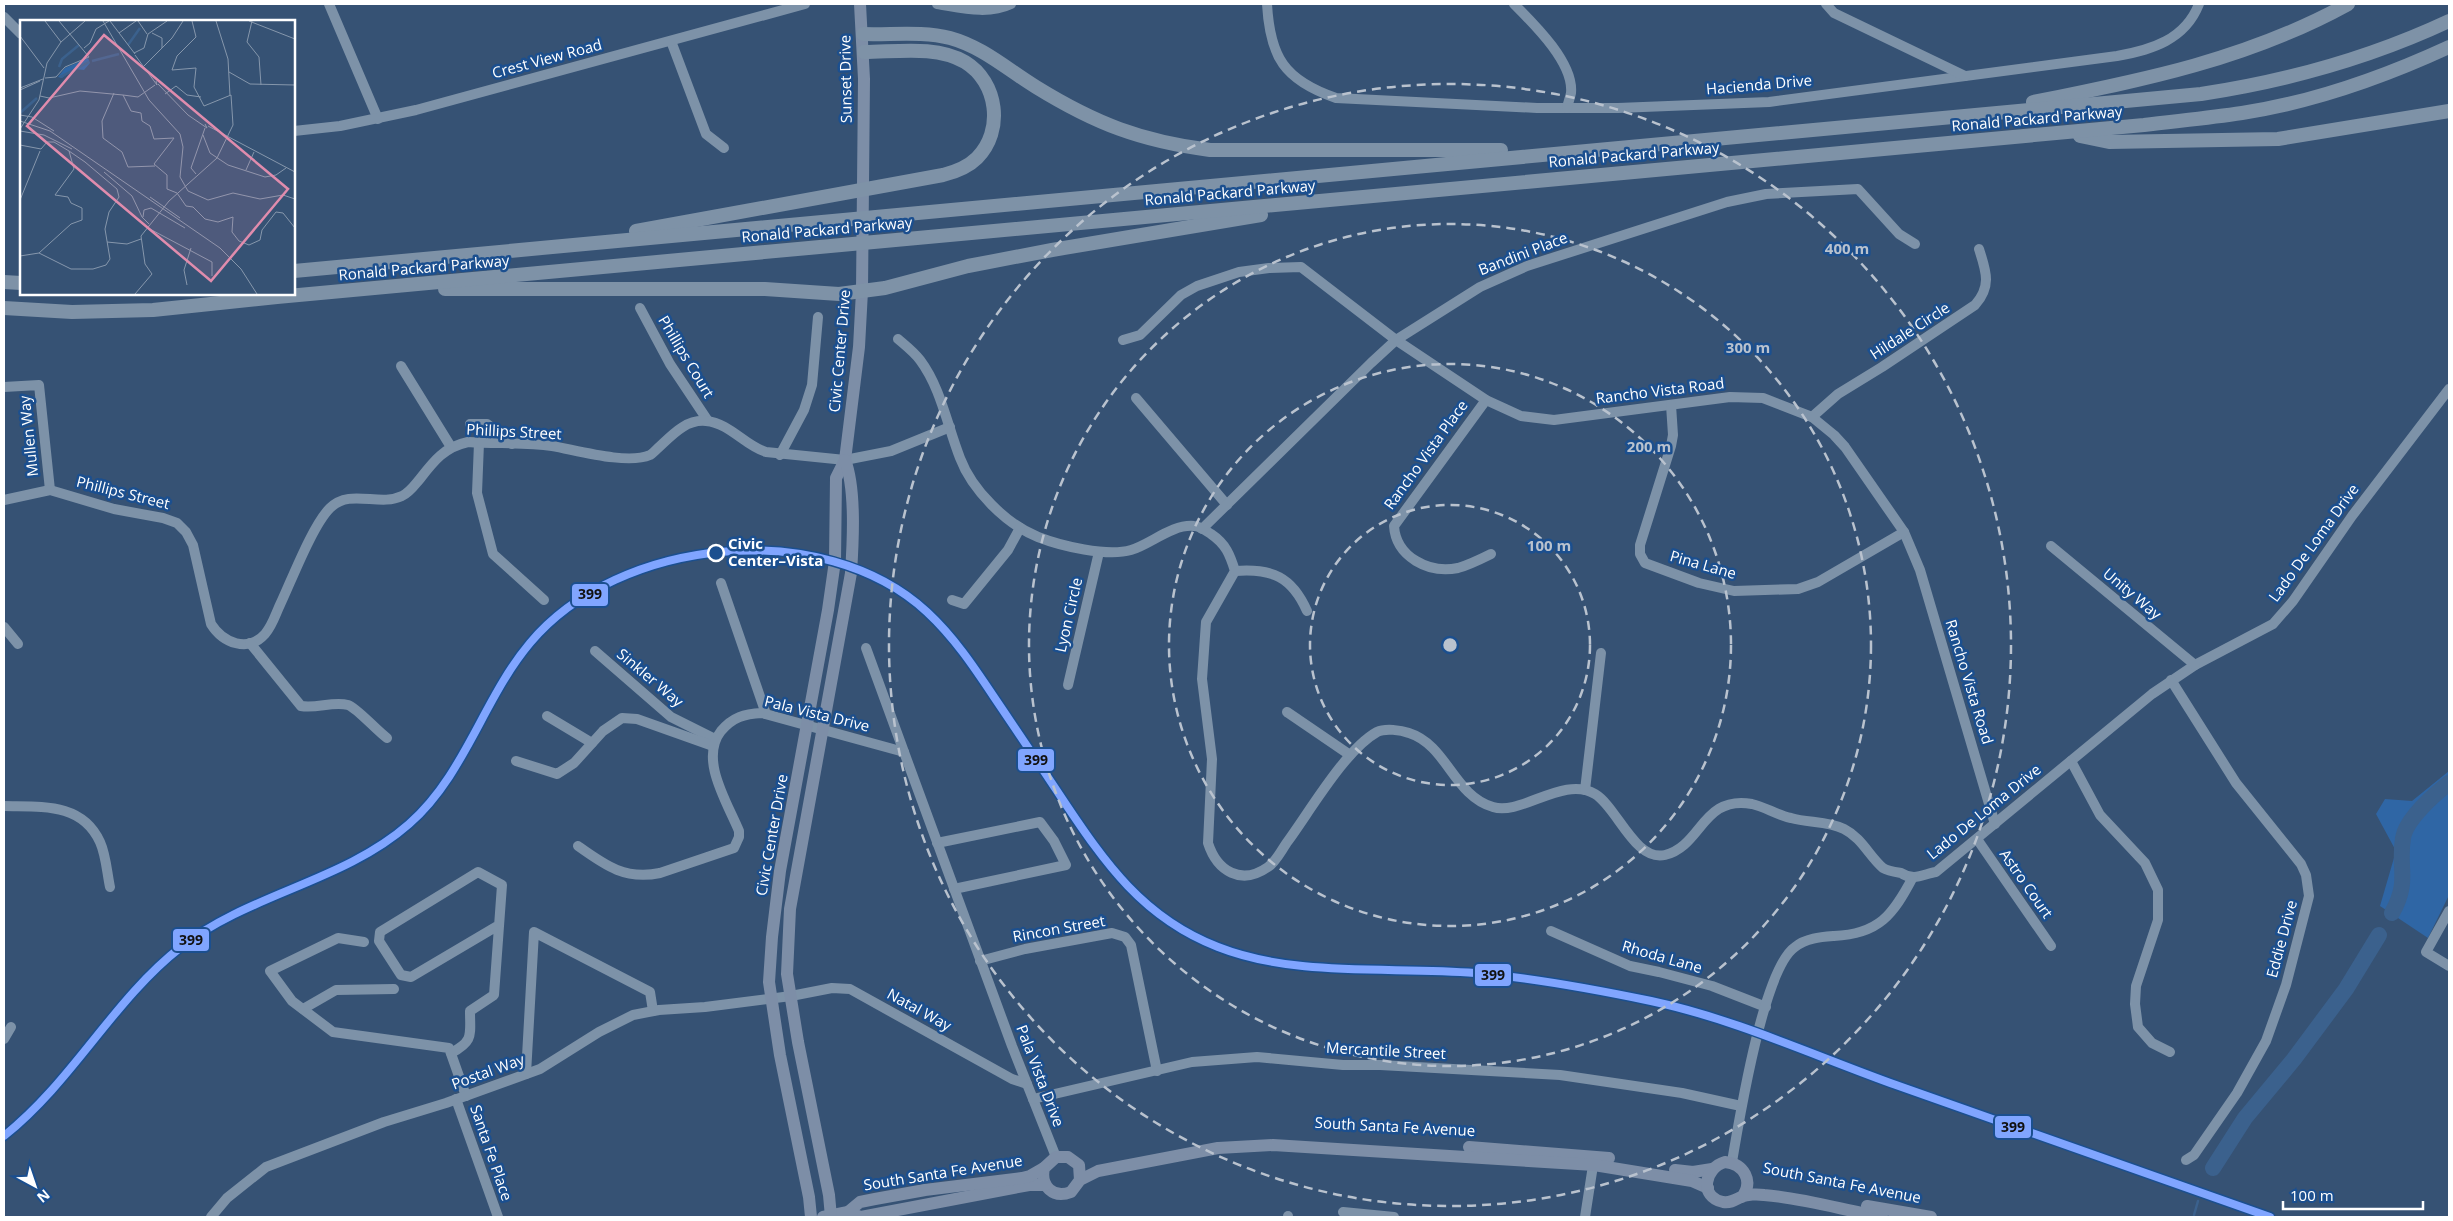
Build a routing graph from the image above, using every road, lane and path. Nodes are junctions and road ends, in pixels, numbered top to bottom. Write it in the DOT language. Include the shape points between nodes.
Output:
graph roads {
  1 [pos="329,4"];
  2 [pos="805,4"];
  3 [pos="860,4"];
  4 [pos="937,4"];
  5 [pos="1011,4"];
  6 [pos="1267,4"];
  7 [pos="1514,4"];
  8 [pos="1826,4"];
  9 [pos="2199,4"];
  10 [pos="2348,4"];
  11 [pos="4,17"];
  12 [pos="2449,21"];
  13 [pos="20,33"];
  14 [pos="863,34"];
  15 [pos="671,41"];
  16 [pos="2449,47"];
  17 [pos="864,52"];
  18 [pos="1966,76"];
  19 [pos="1567,108"];
  20 [pos="2449,111"];
  21 [pos="1953,117"];
  22 [pos="378,119"];
  23 [pos="295,131"];
  24 [pos="2062,133"];
  25 [pos="724,148"];
  26 [pos="1571,151"];
  27 [pos="862,155"];
  28 [pos="1383,196"];
  29 [pos="1915,244"];
  30 [pos="538,248"];
  31 [pos="1978,249"];
  32 [pos="295,271"];
  33 [pos="4,282"];
  34 [pos="20,283"];
  35 [pos="392,287"];
  36 [pos="862,291"];
  37 [pos="4,308"];
  38 [pos="640,308"];
  39 [pos="818,317"];
  40 [pos="898,339"];
  41 [pos="1123,340"];
  42 [pos="1396,340"];
  43 [pos="401,366"];
  44 [pos="4,387"];
  45 [pos="2449,389"];
  46 [pos="1136,398"];
  47 [pos="1486,400"];
  48 [pos="1671,404"];
  49 [pos="1812,417"];
  50 [pos="708,421"];
  51 [pos="470,424"];
  52 [pos="950,427"];
  53 [pos="479,443"];
  54 [pos="512,444"];
  55 [pos="451,447"];
  56 [pos="780,455"];
  57 [pos="845,460"];
  58 [pos="50,490"];
  59 [pos="4,500"];
  60 [pos="1227,505"];
  61 [pos="1020,528"];
  62 [pos="1202,529"];
  63 [pos="1904,532"];
  64 [pos="2051,546"];
  65 [pos="1099,552"];
  66 [pos="1491,554"];
  67 [pos="1235,571"];
  68 [pos="721,583"];
  69 [pos="544,600"];
  70 [pos="952,600"];
  71 [pos="1307,611"];
  72 [pos="4,627"];
  73 [pos="250,643"];
  74 [pos="18,644"];
  75 [pos="866,648"];
  76 [pos="595,651"];
  77 [pos="1601,653"];
  78 [pos="2195,665"];
  79 [pos="2171,680"];
  80 [pos="1068,685"];
  81 [pos="1287,712"];
  82 [pos="766,714"];
  83 [pos="547,716"];
  84 [pos="808,725"];
  85 [pos="822,729"];
  86 [pos="387,738"];
  87 [pos="714,742"];
  88 [pos="592,743"];
  89 [pos="904,752"];
  90 [pos="1350,755"];
  91 [pos="516,761"];
  92 [pos="2071,761"];
  93 [pos="1585,790"];
  94 [pos="4,806"];
  95 [pos="1995,824"];
  96 [pos="1977,839"];
  97 [pos="937,843"];
  98 [pos="578,846"];
  99 [pos="1913,877"];
  100 [pos="110,887"];
  101 [pos="954,889"];
  102 [pos="2449,911"];
  103 [pos="499,925"];
  104 [pos="1551,931"];
  105 [pos="364,942"];
  106 [pos="2051,946"];
  107 [pos="980,962"];
  108 [pos="2449,966"];
  109 [pos="394,989"];
  110 [pos="791,996"];
  111 [pos="770,998"];
  112 [pos="1766,1007"];
  113 [pos="303,1009"];
  114 [pos="653,1011"];
  115 [pos="11,1027"];
  116 [pos="4,1039"];
  117 [pos="2170,1052"];
  118 [pos="450,1053"];
  119 [pos="1157,1071"];
  120 [pos="526,1074"];
  121 [pos="1027,1084"];
  122 [pos="461,1097"];
  123 [pos="1033,1099"];
  124 [pos="1741,1106"];
  125 [pos="1056,1157"];
  126 [pos="2186,1160"];
  127 [pos="1594,1161"];
  128 [pos="1076,1162"];
  129 [pos="1732,1162"];
  130 [pos="1044,1168"];
  131 [pos="1712,1169"];
  132 [pos="1748,1178"];
  133 [pos="1080,1180"];
  134 [pos="1045,1185"];
  135 [pos="1708,1188"];
  136 [pos="1742,1196"];
  137 [pos="848,1212"];
  138 [pos="1343,1212"];
  139 [pos="211,1217"];
  140 [pos="498,1217"];
  141 [pos="811,1217"];
  142 [pos="829,1217"];
  143 [pos="1394,1217"];
  144 [pos="1585,1217"];
  145 [pos="1882,1217"];
  146 [pos="1931,1217"];
  1 -- 22 [label="street"];
  2 -- 15 [label="street, Crest View Road"];
  3 -- 14 [label="main road, Sunset Drive"];
  4 -- 5 [label="street" via="970,10 993,10"];
  6 -- 19 [label="street, Hacienda Drive" via="1274,50 1302,84 1336,98"];
  7 -- 19 [label="street" via="1562,59 1570,83"];
  8 -- 18 [label="street" via="1834,13"];
  9 -- 18 [label="street, Hacienda Drive" via="2175,36 2144,51"];
  10 -- 21 [label="highway" via="2267,42 2168,74"];
  11 -- 13 [label="street"];
  12 -- 21 [label="highway, Ronald Packard Parkway" via="2360,57 2281,80 2201,94"];
  14 -- 17 [label="main road, Sunset Drive"];
  14 -- 26 [label="highway" via="929,35 968,44 1072,109 1121,131 1176,146 1210,150"];
  15 -- 22 [label="street, Crest View Road"];
  15 -- 25 [label="street" via="706,134"];
  16 -- 24 [label="highway, Ronald Packard Parkway" via="2363,82 2303,100 2243,113"];
  17 -- 27 [label="main road, Sunset Drive"];
  17 -- 30 [label="highway" via="940,53 965,62 979,72 992,94 994,119 986,146 976,158 943,175"];
  18 -- 19 [label="street, Hacienda Drive" via="1769,102"];
  20 -- 24 [label="highway" via="2278,139 2109,142"];
  21 -- 26 [label="highway, Ronald Packard Parkway"];
  22 -- 23 [label="street, Crest View Road"];
  24 -- 28 [label="highway, Ronald Packard Parkway"];
  26 -- 30 [label="highway, Ronald Packard Parkway"];
  27 -- 36 [label="main road, Civic Center Drive"];
  28 -- 35 [label="highway, Ronald Packard Parkway"];
  28 -- 36 [label="highway" via="1052,250"];
  29 -- 42 [label="street, Bandini Place" via="1899,234 1858,189 1766,194 1727,202 1527,266 1480,286"];
  30 -- 32 [label="highway, Ronald Packard Parkway"];
  31 -- 49 [label="street, Hildale Circle" via="1985,270 1983,297 1838,394"];
  33 -- 34 [label="highway"];
  35 -- 36 [label="highway" via="477,291 766,289 839,294"];
  35 -- 37 [label="highway, Ronald Packard Parkway" via="153,310 72,312"];
  36 -- 57 [label="main road, Civic Center Drive" via="859,347"];
  38 -- 50 [label="street, Phillips Court" via="670,364"];
  39 -- 56 [label="street" via="812,385 804,410"];
  40 -- 52 [label="street" via="920,359"];
  41 -- 42 [label="street, Rancho Vista Road" via="1140,335 1181,295 1197,286 1239,272 1301,267"];
  42 -- 47 [label="street, Rancho Vista Road"];
  42 -- 60 [label="street, Bandini Place"];
  43 -- 55 [label="street"];
  44 -- 58 [label="street, Mullen Way" via="39,385"];
  45 -- 78 [label="street, Lado De Loma Drive" via="2352,516 2293,602 2273,624"];
  46 -- 60 [label="street"];
  47 -- 48 [label="street, Rancho Vista Road" via="1522,416 1541,420"];
  47 -- 66 [label="street, Rancho Vista Place" via="1394,526 1394,537 1405,554 1436,568 1458,568"];
  48 -- 49 [label="street, Rancho Vista Road" via="1751,397 1790,407"];
  48 -- 63 [label="street, Pina Lane" via="1671,446 1640,545 1645,563 1682,578 1734,591 1798,589 1818,582"];
  49 -- 63 [label="street, Rancho Vista Road" via="1845,447"];
  50 -- 54 [label="street, Phillips Street" via="680,428 650,455 607,457 550,446"];
  50 -- 56 [label="street" via="726,428 759,450"];
  51 -- 54 [label="street" via="487,424"];
  52 -- 57 [label="street" via="891,451"];
  52 -- 61 [label="street" via="971,480"];
  53 -- 54 [label="street, Phillips Street"];
  53 -- 55 [label="street, Phillips Street" via="468,442"];
  53 -- 69 [label="street" via="477,493 493,554"];
  55 -- 73 [label="street, Phillips Street" via="435,460 404,496 394,499 348,498 331,507 314,532 270,628"];
  56 -- 57 [label="street"];
  57 -- 84 [label="main road, Civic Center Drive" via="836,478 834,568"];
  57 -- 85 [label="main road, Civic Center Drive" via="851,476 851,574"];
  58 -- 59 [label="street, Phillips Street"];
  58 -- 73 [label="street, Phillips Street" via="114,510 177,523 193,545 211,624 229,642"];
  60 -- 62 [label="street, Bandini Place"];
  61 -- 65 [label="street" via="1054,542"];
  61 -- 70 [label="street" via="1003,558 964,604"];
  62 -- 65 [label="street" via="1195,526 1179,528 1130,550"];
  62 -- 67 [label="street" via="1219,539 1229,551"];
  63 -- 95 [label="street, Rancho Vista Road" via="1920,570"];
  64 -- 78 [label="street, Unity Way"];
  65 -- 80 [label="street, Lyon Circle"];
  67 -- 71 [label="street" via="1268,572 1285,580 1300,595"];
  67 -- 90 [label="street" via="1206,622 1202,679 1212,759 1208,843 1221,867 1244,876 1269,867"];
  68 -- 82 [label="street"];
  72 -- 74 [label="street"];
  73 -- 86 [label="street" via="300,706 347,705"];
  75 -- 89 [label="street, Pala Vista Drive"];
  76 -- 87 [label="street, Sinkler Way" via="671,716"];
  77 -- 93 [label="street"];
  78 -- 79 [label="street, Lado De Loma Drive"];
  79 -- 92 [label="street, Lado De Loma Drive"];
  79 -- 126 [label="street, Eddie Drive" via="2236,783 2301,864 2309,896 2286,985 2266,1041 2237,1093 2194,1155"];
  81 -- 90 [label="street"];
  82 -- 84 [label="street, Pala Vista Drive"];
  82 -- 87 [label="street, Pala Vista Drive" via="739,716"];
  83 -- 88 [label="street"];
  84 -- 85 [label="street, Pala Vista Drive"];
  84 -- 111 [label="main road, Civic Center Drive" via="780,872 772,937"];
  85 -- 89 [label="street, Pala Vista Drive"];
  85 -- 110 [label="main road, Civic Center Drive" via="790,909 787,974"];
  87 -- 88 [label="street" via="637,719 622,718"];
  87 -- 98 [label="street" via="715,774 739,831 734,848 649,875 622,874"];
  88 -- 91 [label="street" via="574,763 557,774"];
  89 -- 97 [label="street, Pala Vista Drive"];
  90 -- 93 [label="street" via="1380,730 1402,731 1413,734 1443,759 1467,793 1483,804 1508,807 1556,792"];
  92 -- 95 [label="street, Lado De Loma Drive"];
  92 -- 117 [label="street" via="2100,815 2145,863 2158,890 2158,920 2136,986 2135,1004 2138,1027 2152,1043"];
  93 -- 99 [label="street, Lado De Loma Drive" via="1604,801 1630,836 1652,854 1662,856 1673,852 1712,812 1725,805 1742,803 1788,818 1841,827 1856,837 1884,869"];
  94 -- 100 [label="street" via="57,808 79,816 100,843"];
  95 -- 96 [label="street, Lado De Loma Drive"];
  96 -- 99 [label="street, Lado De Loma Drive" via="1936,872"];
  96 -- 106 [label="street, Astro Court"];
  97 -- 101 [label="street, Pala Vista Drive"];
  97 -- 101 [label="street" via="1040,822 1054,840 1066,865"];
  99 -- 112 [label="street" via="1899,904 1880,924 1866,932 1816,938 1794,947 1780,962"];
  101 -- 107 [label="street, Pala Vista Drive"];
  102 -- 108 [label="street" via="2426,952"];
  103 -- 103 [label="street" via="502,885 478,872 380,932 379,941 401,975 411,977"];
  103 -- 118 [label="street" via="494,995 470,1011 470,1039 465,1046"];
  104 -- 112 [label="street, Rhoda Lane" via="1630,966 1712,986"];
  105 -- 113 [label="street" via="338,938 270,971"];
  107 -- 119 [label="street, Rincon Street" via="1025,949 1112,933 1124,938 1131,945"];
  107 -- 121 [label="street, Pala Vista Drive"];
  109 -- 113 [label="street" via="336,990"];
  110 -- 111 [label="street, Postal Way"];
  110 -- 121 [label="street, Natal Way" via="832,988 850,989 1012,1079"];
  110 -- 142 [label="main road, Civic Center Drive" via="828,1187"];
  111 -- 114 [label="street, Postal Way"];
  111 -- 141 [label="main road, Civic Center Drive"];
  112 -- 124 [label="street"];
  113 -- 118 [label="street" via="332,1032 449,1048"];
  114 -- 120 [label="street, Postal Way" via="633,1015"];
  114 -- 120 [label="street" via="650,992 534,932"];
  115 -- 116 [label="street"];
  118 -- 122 [label="street, Santa Fe Place"];
  119 -- 123 [label="street, Mercantile Street"];
  119 -- 124 [label="street, Mercantile Street" via="1192,1062 1257,1056 1343,1065 1560,1076 1682,1092"];
  120 -- 122 [label="street, Postal Way"];
  121 -- 123 [label="street, Pala Vista Drive"];
  122 -- 139 [label="street, Postal Way" via="266,1167 227,1198"];
  122 -- 140 [label="street, Santa Fe Place"];
  123 -- 125 [label="street, Pala Vista Drive"];
  124 -- 129 [label="street"];
  125 -- 128 [label="main road, South Santa Fe Avenue" via="1068,1157"];
  125 -- 130 [label="main road, South Santa Fe Avenue"];
  127 -- 128 [label="main road, South Santa Fe Avenue" via="1262,1136 1193,1144 1089,1164"];
  127 -- 131 [label="main road, South Santa Fe Avenue" via="1682,1171"];
  127 -- 133 [label="main road, South Santa Fe Avenue" via="1253,1145 1194,1152 1098,1172"];
  127 -- 135 [label="main road, South Santa Fe Avenue" via="1692,1181"];
  127 -- 144 [label="street"];
  128 -- 133 [label="main road"];
  129 -- 131 [label="main road, South Santa Fe Avenue" via="1718,1164"];
  129 -- 132 [label="main road, South Santa Fe Avenue"];
  130 -- 134 [label="main road, South Santa Fe Avenue"];
  130 -- 137 [label="main road, South Santa Fe Avenue" via="1022,1178 860,1202"];
  131 -- 135 [label="main road" via="1708,1175"];
  132 -- 136 [label="main road, South Santa Fe Avenue"];
  132 -- 146 [label="main road, South Santa Fe Avenue" via="1762,1187"];
  133 -- 134 [label="main road, South Santa Fe Avenue" via="1075,1189 1064,1194 1054,1194"];
  134 -- 137 [label="main road, South Santa Fe Avenue" via="1029,1185 861,1217"];
  135 -- 136 [label="main road, South Santa Fe Avenue" via="1722,1202"];
  136 -- 145 [label="main road, South Santa Fe Avenue" via="1766,1195"];
  137 -- 142 [label="main road, South Santa Fe Avenue"];
  138 -- 143 [label="street"];
}
